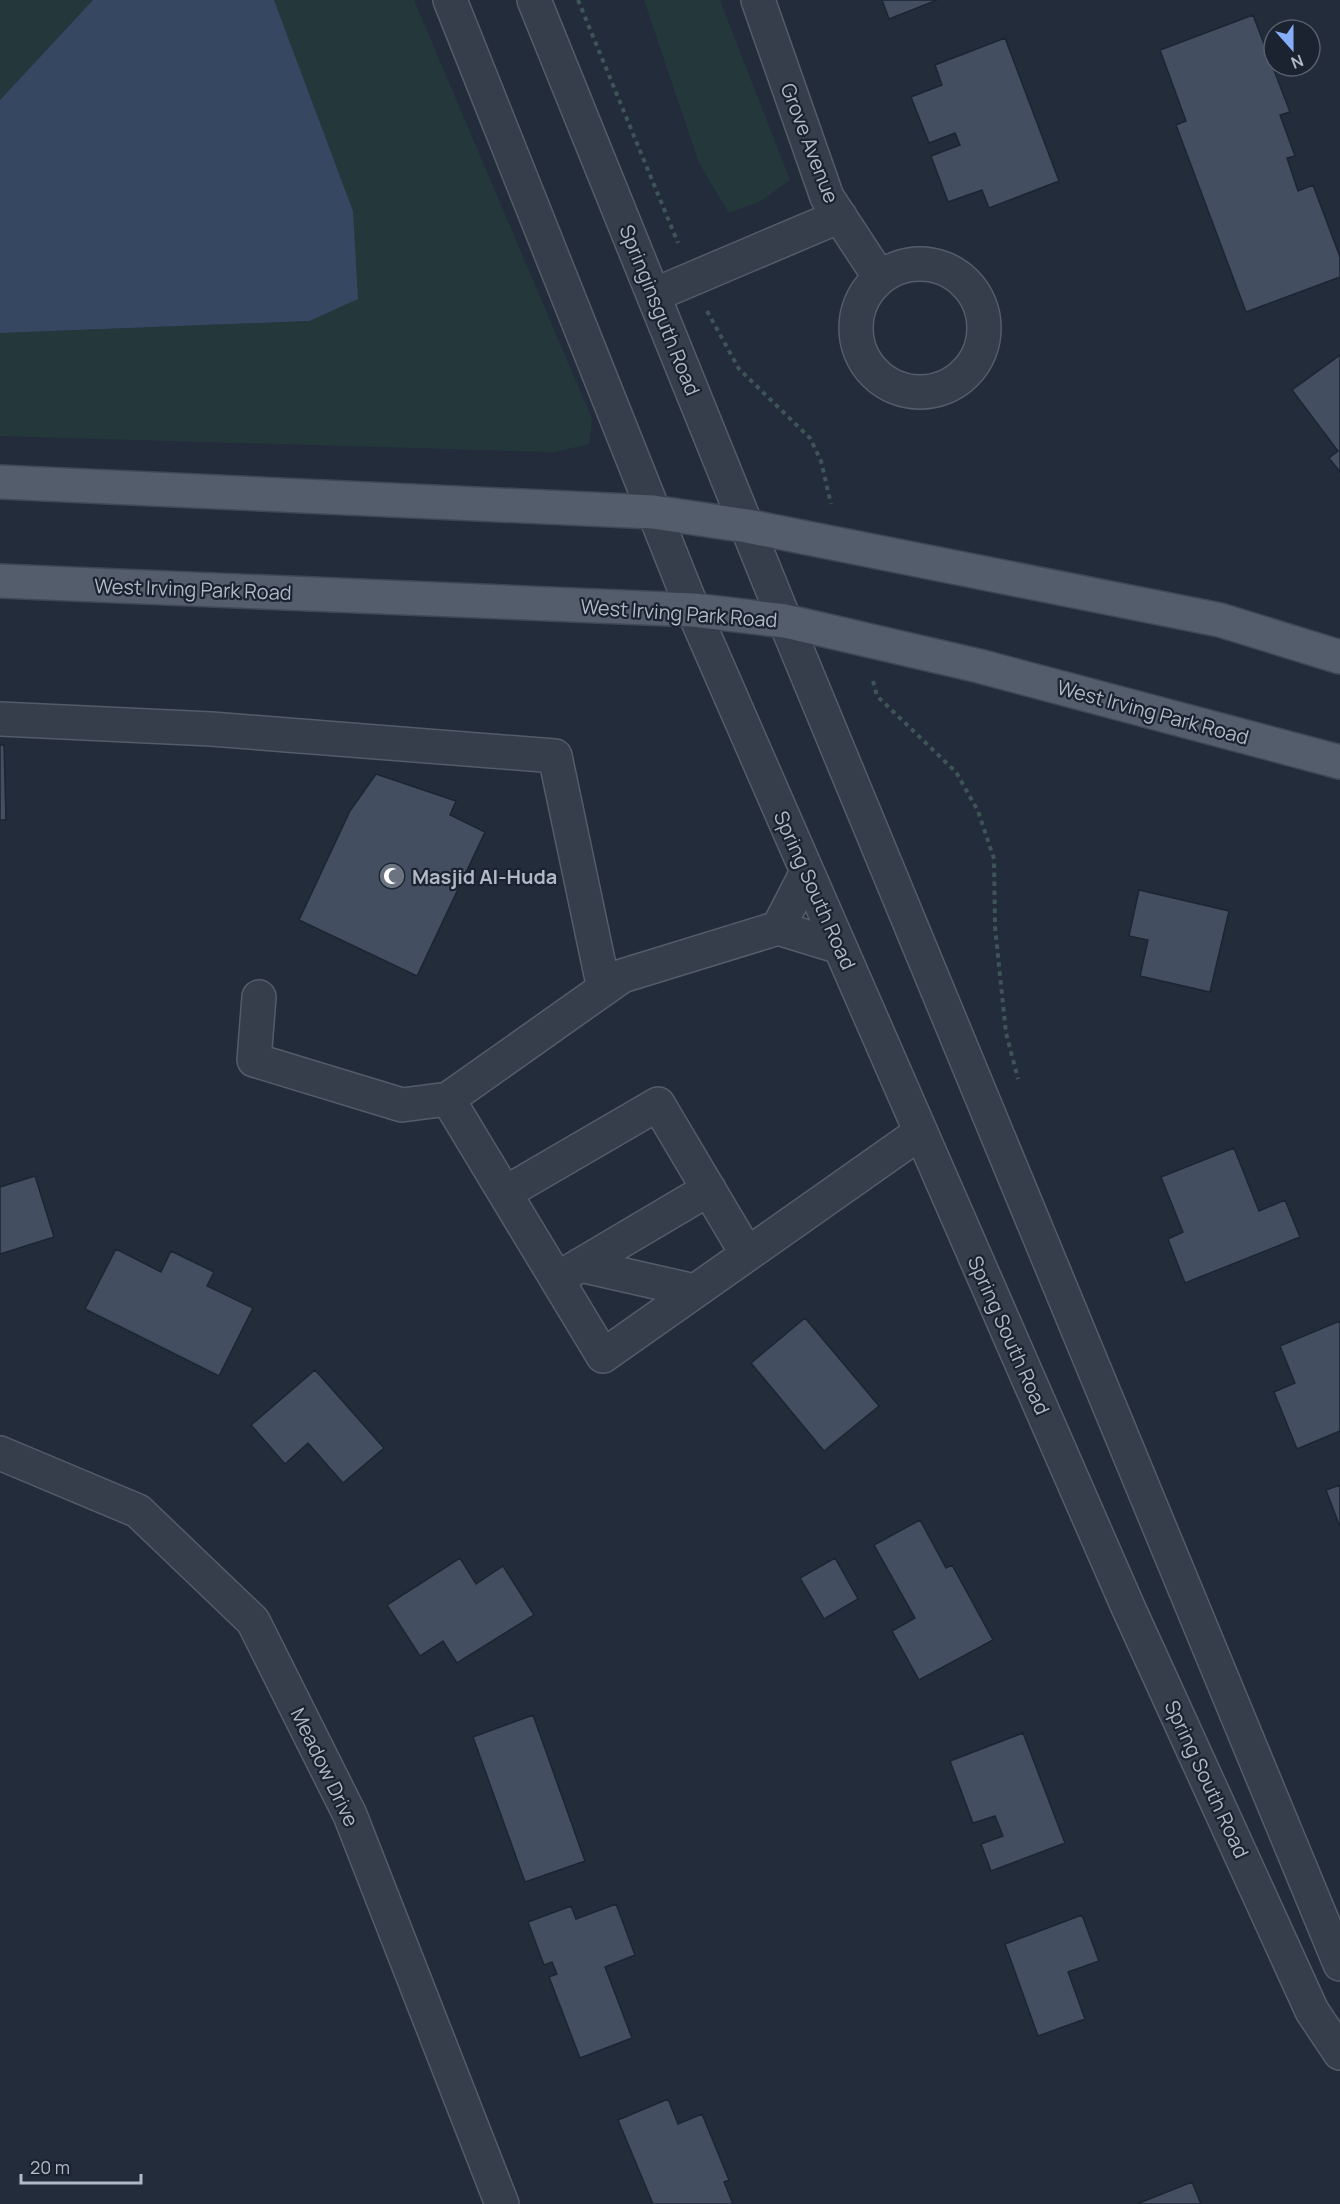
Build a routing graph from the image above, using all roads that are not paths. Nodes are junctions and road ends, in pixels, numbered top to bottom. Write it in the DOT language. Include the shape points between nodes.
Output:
graph roads {
  1 [pos="450,0"];
  2 [pos="534,0"];
  3 [pos="758,0"];
  4 [pos="840,216"];
  5 [pos="880,278"];
  6 [pos="654,296"];
  7 [pos="0,482"];
  8 [pos="653,512"];
  9 [pos="747,526"];
  10 [pos="0,581"];
  11 [pos="693,610"];
  12 [pos="785,621"];
  13 [pos="1340,657"];
  14 [pos="0,718"];
  15 [pos="1340,762"];
  16 [pos="807,872"];
  17 [pos="778,928"];
  18 [pos="840,947"];
  19 [pos="603,989"];
  20 [pos="259,997"];
  21 [pos="448,1099"];
  22 [pos="921,1132"];
  23 [pos="709,1190"];
  24 [pos="505,1193"];
  25 [pos="747,1254"];
  26 [pos="569,1272"];
  27 [pos="695,1291"];
  28 [pos="0,1453"];
  29 [pos="1340,1964"];
  30 [pos="1340,2053"];
  31 [pos="502,2204"];
  1 -- 8 [label="street"];
  2 -- 6 [label="street, Springinsguth Road"];
  3 -- 4 [label="street, Grove Avenue" via="827,197"];
  4 -- 5 [label="street, Grove Avenue"];
  4 -- 6 [label="street"];
  6 -- 9 [label="street, Springinsguth Road"];
  7 -- 8 [label="main road"];
  8 -- 9 [label="main road"];
  8 -- 11 [label="street"];
  9 -- 12 [label="street, Springinsguth Road"];
  9 -- 13 [label="main road" via="1220,620"];
  10 -- 11 [label="main road, West Irving Park Road"];
  11 -- 12 [label="main road, West Irving Park Road"];
  11 -- 16 [label="street, Spring South Road"];
  12 -- 15 [label="main road, West Irving Park Road" via="980,666"];
  12 -- 29 [label="street"];
  14 -- 19 [label="street" via="211,729 555,756"];
  16 -- 17 [label="street"];
  16 -- 18 [label="street, Spring South Road"];
  17 -- 18 [label="street"];
  17 -- 19 [label="street" via="622,976"];
  18 -- 22 [label="street, Spring South Road"];
  19 -- 21 [label="street"];
  20 -- 21 [label="street" via="254,1060 402,1105"];
  21 -- 24 [label="street"];
  22 -- 25 [label="street"];
  22 -- 30 [label="street, Spring South Road" via="1148,1651 1312,2011"];
  23 -- 24 [label="street" via="657,1104"];
  23 -- 25 [label="street"];
  23 -- 26 [label="street"];
  24 -- 26 [label="street"];
  25 -- 27 [label="street"];
  26 -- 27 [label="street"];
  26 -- 27 [label="street" via="603,1356"];
  28 -- 31 [label="street, Meadow Drive" via="138,1511 253,1621 350,1815"];
}
